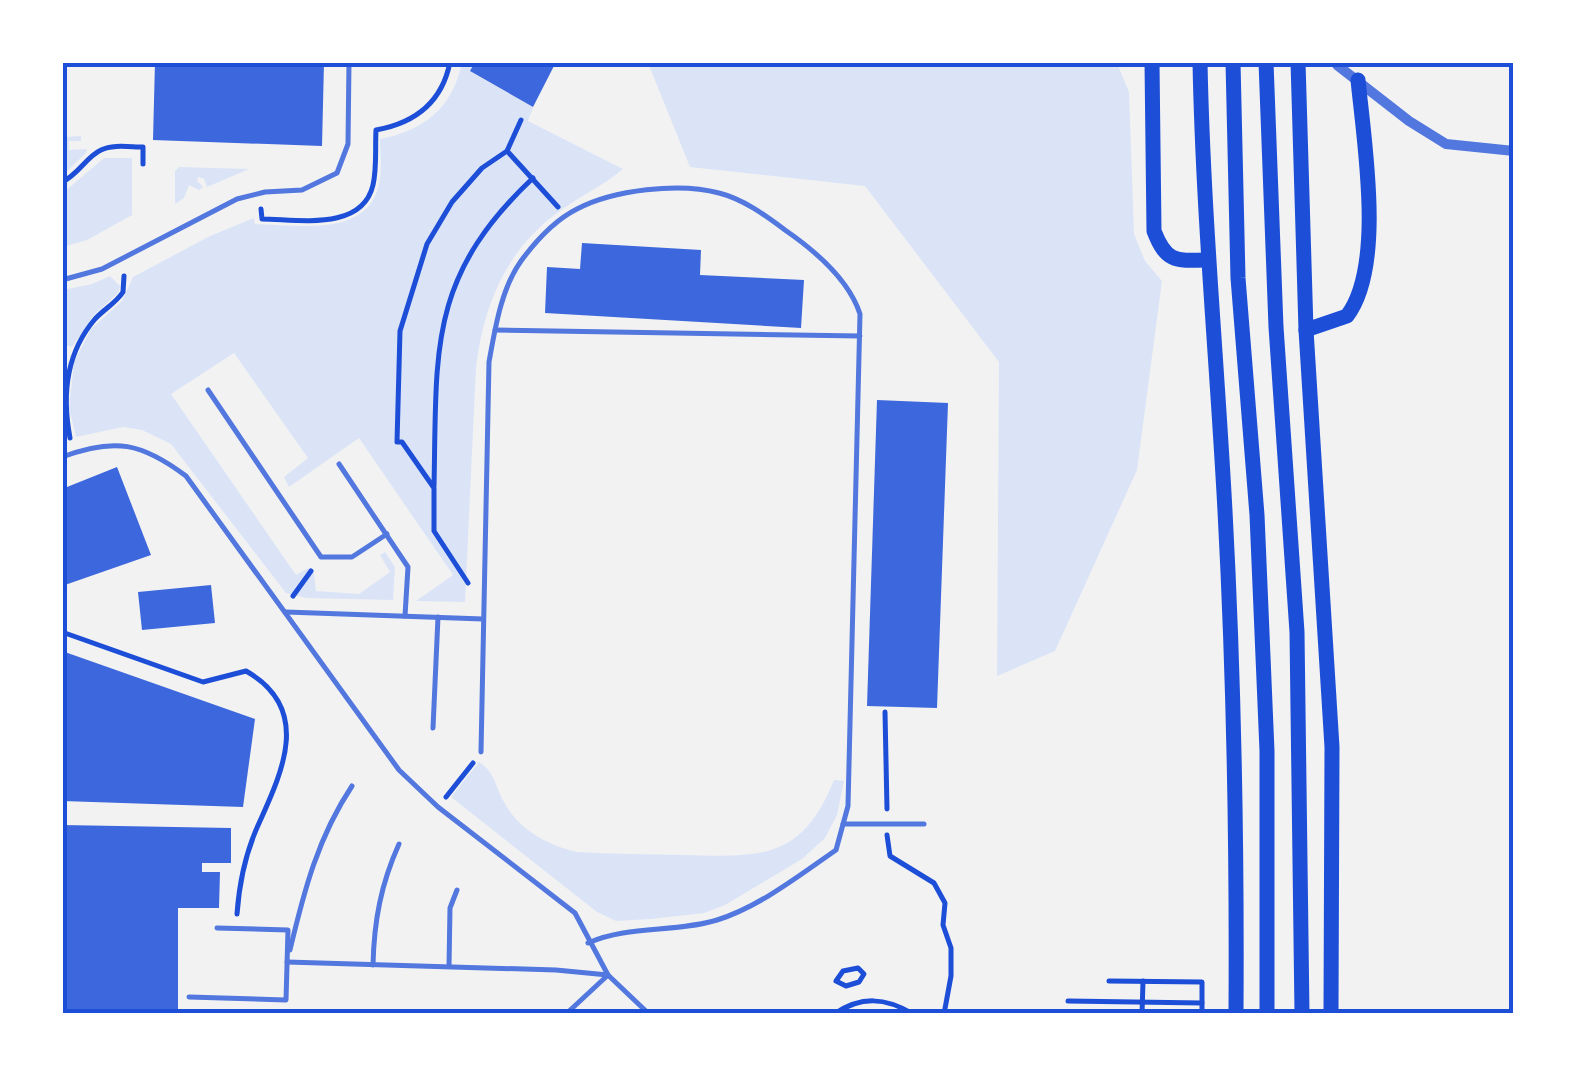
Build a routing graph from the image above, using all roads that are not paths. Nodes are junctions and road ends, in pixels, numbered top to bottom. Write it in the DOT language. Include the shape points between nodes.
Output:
graph roads {
  1 [pos="349,62"];
  2 [pos="1152,62"];
  3 [pos="1200,62"];
  4 [pos="1233,62"];
  5 [pos="1266,62"];
  6 [pos="1298,62"];
  7 [pos="1338,65"];
  8 [pos="1358,80"];
  9 [pos="1514,151"];
  10 [pos="1207,260"];
  11 [pos="62,280"];
  12 [pos="495,330"];
  13 [pos="1306,330"];
  14 [pos="860,336"];
  15 [pos="208,390"];
  16 [pos="62,457"];
  17 [pos="339,464"];
  18 [pos="387,534"];
  19 [pos="284,612"];
  20 [pos="405,616"];
  21 [pos="438,618"];
  22 [pos="483,619"];
  23 [pos="433,728"];
  24 [pos="481,752"];
  25 [pos="352,786"];
  26 [pos="843,824"];
  27 [pos="924,824"];
  28 [pos="399,844"];
  29 [pos="457,890"];
  30 [pos="216,928"];
  31 [pos="588,943"];
  32 [pos="287,962"];
  33 [pos="373,965"];
  34 [pos="449,966"];
  35 [pos="608,975"];
  36 [pos="188,998"];
  37 [pos="566,1014"];
  38 [pos="649,1014"];
  39 [pos="1236,1014"];
  40 [pos="1267,1014"];
  41 [pos="1302,1014"];
  42 [pos="1331,1014"];
  1 -- 11 [label="lane" via="348,144 337,173 302,190 237,198 102,268"];
  2 -- 10 [label="main road" via="1154,231 1168,256"];
  3 -- 10 [label="main road"];
  4 -- 40 [label="main road" via="1238,278 1266,731"];
  5 -- 41 [label="main road" via="1298,665"];
  6 -- 13 [label="main road"];
  7 -- 8 [label="street"];
  8 -- 9 [label="street" via="1446,144"];
  8 -- 13 [label="main road" via="1368,264 1347,316"];
  10 -- 39 [label="main road" via="1236,743"];
  12 -- 14 [label="lane"];
  12 -- 14 [label="lane" via="519,264 547,232 577,208 663,188 718,192 794,236 847,288 860,314"];
  12 -- 22 [label="lane"];
  13 -- 42 [label="main road" via="1332,748"];
  14 -- 26 [label="lane"];
  15 -- 18 [label="lane" via="321,556 352,557"];
  16 -- 19 [label="lane" via="111,444 162,458 186,476"];
  17 -- 18 [label="lane"];
  18 -- 20 [label="lane" via="408,567"];
  19 -- 20 [label="lane"];
  19 -- 31 [label="lane" via="399,770 575,913"];
  20 -- 21 [label="lane"];
  21 -- 22 [label="lane"];
  21 -- 23 [label="lane"];
  22 -- 24 [label="lane"];
  25 -- 32 [label="lane" via="314,857"];
  26 -- 27 [label="lane"];
  26 -- 31 [label="lane" via="836,850 719,920 610,933"];
  28 -- 33 [label="lane" via="374,922"];
  29 -- 34 [label="lane" via="450,908"];
  30 -- 32 [label="lane" via="288,930"];
  31 -- 35 [label="lane"];
  32 -- 33 [label="lane"];
  32 -- 36 [label="lane" via="286,1000"];
  33 -- 34 [label="lane"];
  34 -- 35 [label="lane"];
  35 -- 37 [label="lane"];
  35 -- 38 [label="lane"];
}
